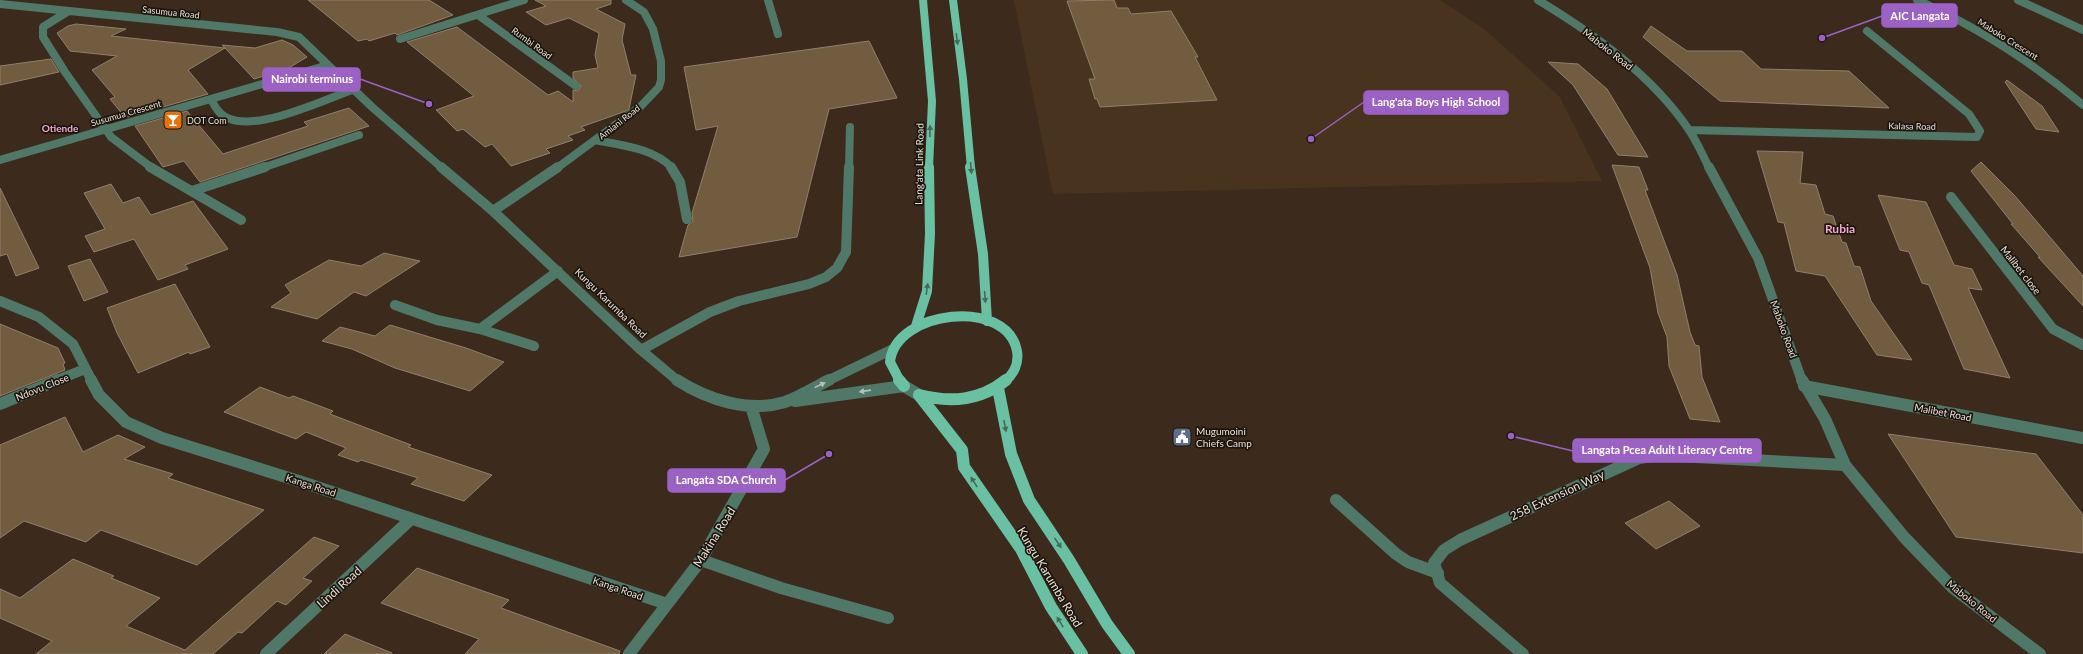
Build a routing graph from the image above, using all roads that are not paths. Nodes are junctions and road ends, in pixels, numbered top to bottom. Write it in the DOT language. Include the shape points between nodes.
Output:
graph roads {
  1 [pos="524,0"];
  2 [pos="768,0"];
  3 [pos="923,0"];
  4 [pos="952,0"];
  5 [pos="1538,0"];
  6 [pos="1917,0"];
  7 [pos="2018,0"];
  8 [pos="631,1"];
  9 [pos="0,4"];
  10 [pos="67,12"];
  11 [pos="478,15"];
  12 [pos="1867,30"];
  13 [pos="2083,30"];
  14 [pos="778,34"];
  15 [pos="400,39"];
  16 [pos="328,65"];
  17 [pos="576,86"];
  18 [pos="352,90"];
  19 [pos="211,99"];
  20 [pos="2083,105"];
  21 [pos="850,127"];
  22 [pos="105,130"];
  23 [pos="1689,130"];
  24 [pos="359,136"];
  25 [pos="595,140"];
  26 [pos="0,160"];
  27 [pos="192,191"];
  28 [pos="1951,197"];
  29 [pos="493,211"];
  30 [pos="687,219"];
  31 [pos="241,220"];
  32 [pos="558,270"];
  33 [pos="0,301"];
  34 [pos="395,305"];
  35 [pos="987,321"];
  36 [pos="916,326"];
  37 [pos="480,329"];
  38 [pos="2083,344"];
  39 [pos="534,346"];
  40 [pos="893,349"];
  41 [pos="641,350"];
  42 [pos="85,370"];
  43 [pos="904,386"];
  44 [pos="1804,386"];
  45 [pos="998,388"];
  46 [pos="918,395"];
  47 [pos="785,402"];
  48 [pos="0,404"];
  49 [pos="751,406"];
  50 [pos="2083,438"];
  51 [pos="1845,465"];
  52 [pos="1336,500"];
  53 [pos="411,518"];
  54 [pos="701,560"];
  55 [pos="1438,574"];
  56 [pos="667,604"];
  57 [pos="888,618"];
  58 [pos="631,653"];
  59 [pos="266,654"];
  60 [pos="1082,654"];
  61 [pos="1129,654"];
  62 [pos="1523,654"];
  63 [pos="2040,654"];
  1 -- 11 [label="street"];
  2 -- 14 [label="street"];
  36 -- 3 [label="main road, Lang'ata Link Road, one-way" via="927,291 930,234 932,101"];
  4 -- 35 [label="main road, one-way" via="972,185 983,254"];
  5 -- 23 [label="street, Maboko Road" via="1618,55 1653,86"];
  6 -- 20 [label="street, Maboko Crescent" via="2012,50 2055,80"];
  7 -- 13 [label="street"];
  8 -- 25 [label="street, Amiani Road" via="646,14 652,26 660,54 663,78 659,88 650,98"];
  9 -- 10 [label="street, Sasumua Road"];
  10 -- 16 [label="street, Sasumua Road" via="277,32 299,37"];
  10 -- 22 [label="street" via="43,27 43,37"];
  11 -- 15 [label="street"];
  11 -- 17 [label="street, Rumbi Road"];
  12 -- 23 [label="street, Kalasa Road" via="1969,114 1980,131 1977,136"];
  16 -- 18 [label="street, Sasumua Road"];
  16 -- 19 [label="street, Susumua Crescent"];
  18 -- 19 [label="street" via="276,117 248,122 230,119 218,111"];
  18 -- 29 [label="street, Kungu Karumba Road"];
  19 -- 22 [label="street, Susumua Crescent"];
  21 -- 41 [label="street" via="846,252 838,268 826,277 809,284 740,301 710,312"];
  22 -- 26 [label="street, Susumua Crescent"];
  22 -- 27 [label="street" via="134,156"];
  23 -- 44 [label="street, Maboko Road" via="1758,258"];
  24 -- 27 [label="street"];
  25 -- 29 [label="street, Amiani Road"];
  25 -- 30 [label="street" via="637,149 666,160 676,172"];
  27 -- 31 [label="street"];
  28 -- 38 [label="street, Malibet close" via="2053,330"];
  29 -- 32 [label="street, Kungu Karumba Road"];
  32 -- 37 [label="street"];
  32 -- 41 [label="street, Kungu Karumba Road"];
  33 -- 42 [label="street, Kanga Road" via="39,317 73,344"];
  34 -- 37 [label="street" via="437,320"];
  35 -- 36 [label="main road" via="971,317 951,317"];
  35 -- 45 [label="main road" via="1004,329 1020,351 1018,364 1011,377"];
  36 -- 40 [label="main road" via="902,337"];
  37 -- 39 [label="street"];
  40 -- 43 [label="main road" via="890,362 894,374"];
  47 -- 40 [label="street, Kungu Karumba Road, one-way"];
  41 -- 49 [label="street, Kungu Karumba Road" via="678,381 712,398"];
  42 -- 48 [label="street, Ndovu Close"];
  42 -- 53 [label="street, Kanga Road" via="99,395 126,422 162,438"];
  43 -- 46 [label="street"];
  43 -- 47 [label="street, one-way"];
  44 -- 50 [label="street, Malibet Road"];
  44 -- 51 [label="street, Maboko Road" via="1825,419"];
  45 -- 46 [label="main road" via="980,396 959,400"];
  45 -- 61 [label="main road, one-way" via="1011,454 1028,500"];
  60 -- 46 [label="main road, Kungu Karumba Road, one-way" via="1051,607 1021,549 964,466 962,450"];
  47 -- 49 [label="street, Kungu Karumba Road"];
  49 -- 54 [label="street, Makina Road" via="764,449"];
  51 -- 55 [label="street, 258 Extension Way" via="1658,455 1638,458 1460,540 1444,550 1434,564"];
  51 -- 63 [label="street, Maboko Road" via="1904,537 1953,588"];
  52 -- 55 [label="street" via="1396,554 1408,562"];
  53 -- 56 [label="street, Kanga Road"];
  53 -- 59 [label="street, Lindi Road" via="365,564"];
  54 -- 56 [label="street, Makina Road"];
  54 -- 57 [label="street" via="781,588"];
  55 -- 62 [label="street" via="1440,583"];
  56 -- 58 [label="street, Makina Road"];
}
